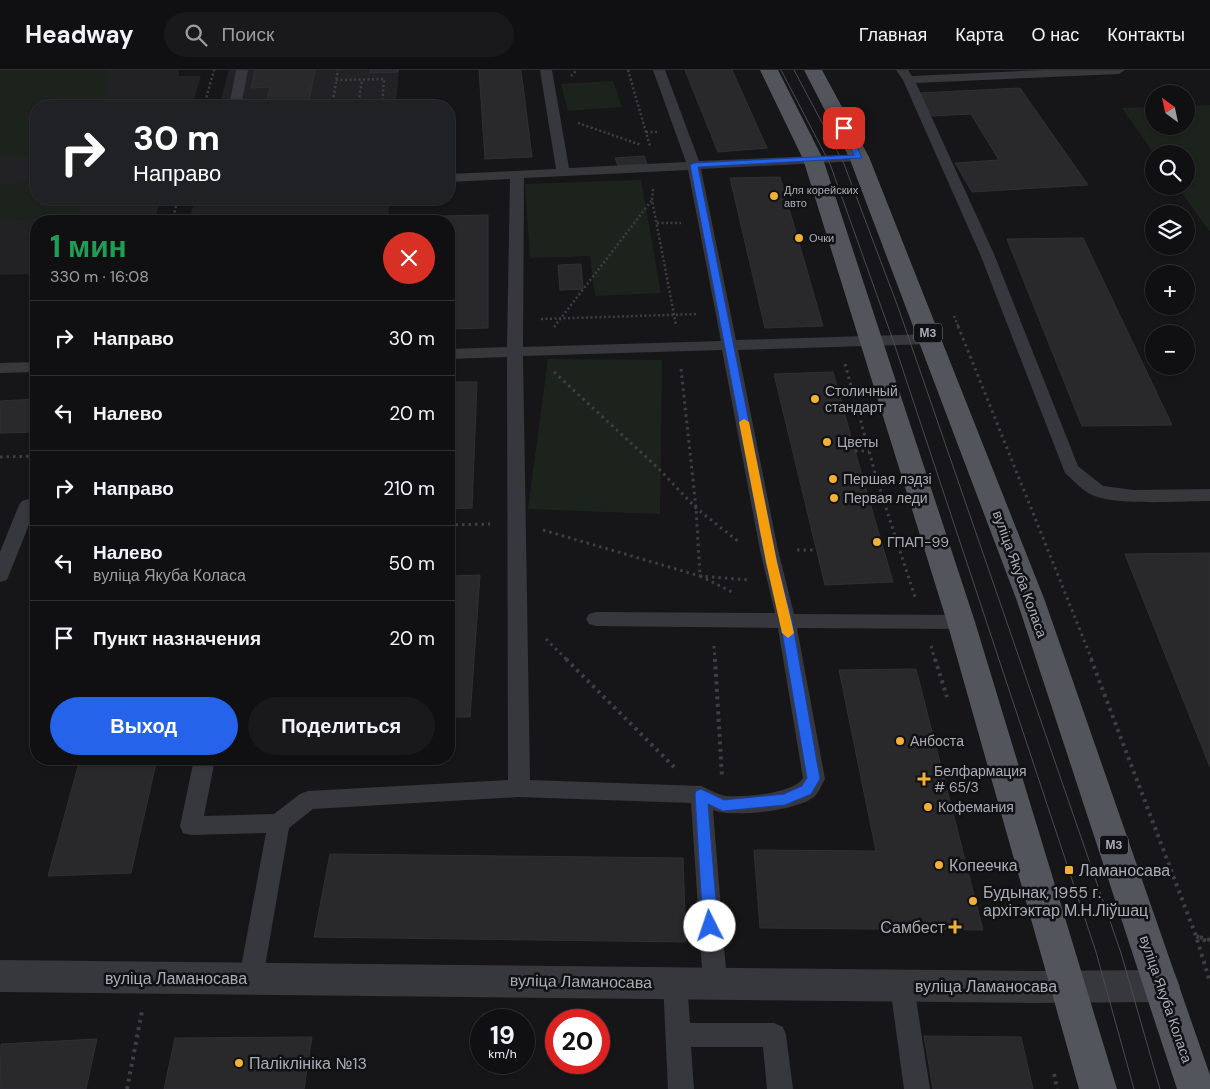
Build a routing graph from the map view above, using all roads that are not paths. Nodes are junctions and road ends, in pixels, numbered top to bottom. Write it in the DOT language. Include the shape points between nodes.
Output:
graph roads {
  1 [pos="242,70"];
  2 [pos="546,70"];
  3 [pos="659,70"];
  4 [pos="769,70"];
  5 [pos="813,70"];
  6 [pos="1119,70"];
  7 [pos="906,75"];
  8 [pos="236,100"];
  9 [pos="859,157"];
  10 [pos="813,159"];
  11 [pos="694,165"];
  12 [pos="563,172"];
  13 [pos="517,174"];
  14 [pos="455,178"];
  15 [pos="931,339"];
  16 [pos="871,341"];
  17 [pos="729,346"];
  18 [pos="523,352"];
  19 [pos="455,354"];
  20 [pos="30,367"];
  21 [pos="0,368"];
  22 [pos="1210,495"];
  23 [pos="28,506"];
  24 [pos="0,575"];
  25 [pos="596,619"];
  26 [pos="786,620"];
  27 [pos="961,622"];
  28 [pos="203,765"];
  29 [pos="519,788"];
  30 [pos="701,794"];
  31 [pos="279,823"];
  32 [pos="0,976"];
  33 [pos="251,978"];
  34 [pos="675,982"];
  35 [pos="714,983"];
  36 [pos="902,986"];
  37 [pos="1162,986"];
  38 [pos="1069,987"];
  39 [pos="677,1035"];
  40 [pos="681,1089"];
  41 [pos="780,1089"];
  42 [pos="917,1089"];
  43 [pos="1098,1089"];
  44 [pos="1196,1089"];
  1 -- 8 [label="lane"];
  2 -- 12 [label="lane"];
  3 -- 11 [label="lane"];
  4 -- 10 [label="main road"];
  5 -- 9 [label="main road, вуліца Якуба Коласа / М3"];
  6 -- 7 [label="lane"];
  7 -- 22 [label="lane" via="987,254 1072,469 1098,491 1134,496"];
  9 -- 10 [label="lane"];
  9 -- 15 [label="main road, вуліца Якуба Коласа / М3"];
  10 -- 11 [label="lane"];
  10 -- 16 [label="main road"];
  11 -- 12 [label="lane"];
  11 -- 17 [label="lane"];
  12 -- 13 [label="lane"];
  13 -- 14 [label="lane"];
  13 -- 18 [label="lane" via="516,319"];
  15 -- 16 [label="lane"];
  15 -- 37 [label="main road, вуліца Якуба Коласа / М3" via="1031,602"];
  16 -- 17 [label="lane"];
  16 -- 27 [label="main road"];
  17 -- 18 [label="lane"];
  17 -- 26 [label="lane" via="771,562"];
  18 -- 19 [label="lane"];
  18 -- 29 [label="lane" via="517,523"];
  20 -- 21 [label="lane"];
  23 -- 24 [label="lane"];
  25 -- 26 [label="lane"];
  26 -- 27 [label="lane"];
  26 -- 30 [label="lane" via="814,779 807,790 785,800 723,805"];
  27 -- 38 [label="main road"];
  28 -- 31 [label="lane" via="191,826"];
  29 -- 30 [label="lane"];
  29 -- 31 [label="lane" via="308,800"];
  30 -- 35 [label="lane"];
  31 -- 33 [label="lane"];
  32 -- 33 [label="street, вуліца Ламаносава"];
  33 -- 34 [label="street, вуліца Ламаносава"];
  34 -- 35 [label="street, вуліца Ламаносава"];
  34 -- 39 [label="lane"];
  35 -- 36 [label="street, вуліца Ламаносава"];
  36 -- 38 [label="street, вуліца Ламаносава"];
  36 -- 42 [label="lane"];
  37 -- 38 [label="street, вуліца Ламаносава"];
  37 -- 44 [label="main road, вуліца Якуба Коласа / М3"];
  38 -- 43 [label="main road"];
  39 -- 40 [label="lane"];
  39 -- 41 [label="lane" via="774,1035"];
}
